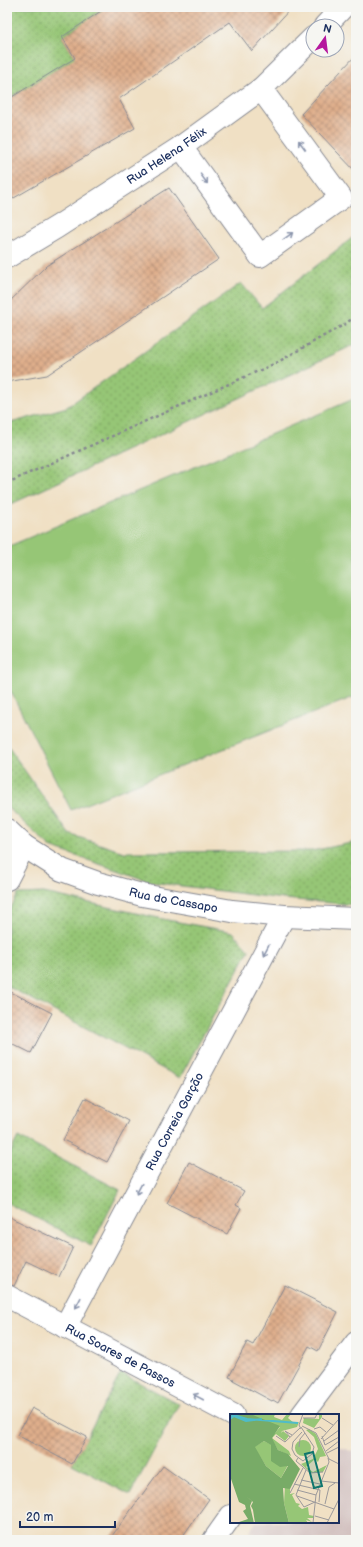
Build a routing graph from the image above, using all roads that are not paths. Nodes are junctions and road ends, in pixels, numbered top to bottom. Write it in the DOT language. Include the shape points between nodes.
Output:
graph roads {
  1 [pos="343,7"];
  2 [pos="333,18"];
  3 [pos="305,46"];
  4 [pos="262,89"];
  5 [pos="181,147"];
  6 [pos="7,257"];
  7 [pos="7,830"];
  8 [pos="24,846"];
  9 [pos="7,879"];
  10 [pos="284,916"];
  11 [pos="356,919"];
  12 [pos="7,1296"];
  13 [pos="65,1327"];
  14 [pos="356,1343"];
  15 [pos="231,1414"];
  16 [pos="303,1414"];
  17 [pos="230,1517"];
  18 [pos="214,1540"];
  1 -- 2 [label="street"];
  3 -- 4 [label="street, Rua Helena Félix"];
  4 -- 5 [label="street, Rua Helena Félix"];
  5 -- 4 [label="street, one-way" via="260,256 335,203 341,198"];
  5 -- 6 [label="street, Rua Helena Félix"];
  7 -- 8 [label="street, Rua do Cassapo"];
  8 -- 9 [label="street"];
  8 -- 10 [label="street, Rua do Cassapo" via="62,870 142,895 232,912"];
  10 -- 11 [label="street, Rua do Cassapo"];
  10 -- 13 [label="street, Rua Correia Garção, one-way"];
  12 -- 13 [label="street, Rua Soares de Passos"];
  15 -- 13 [label="street, Rua Soares de Passos, one-way"];
  14 -- 16 [label="street"];
  17 -- 18 [label="street"];
}
